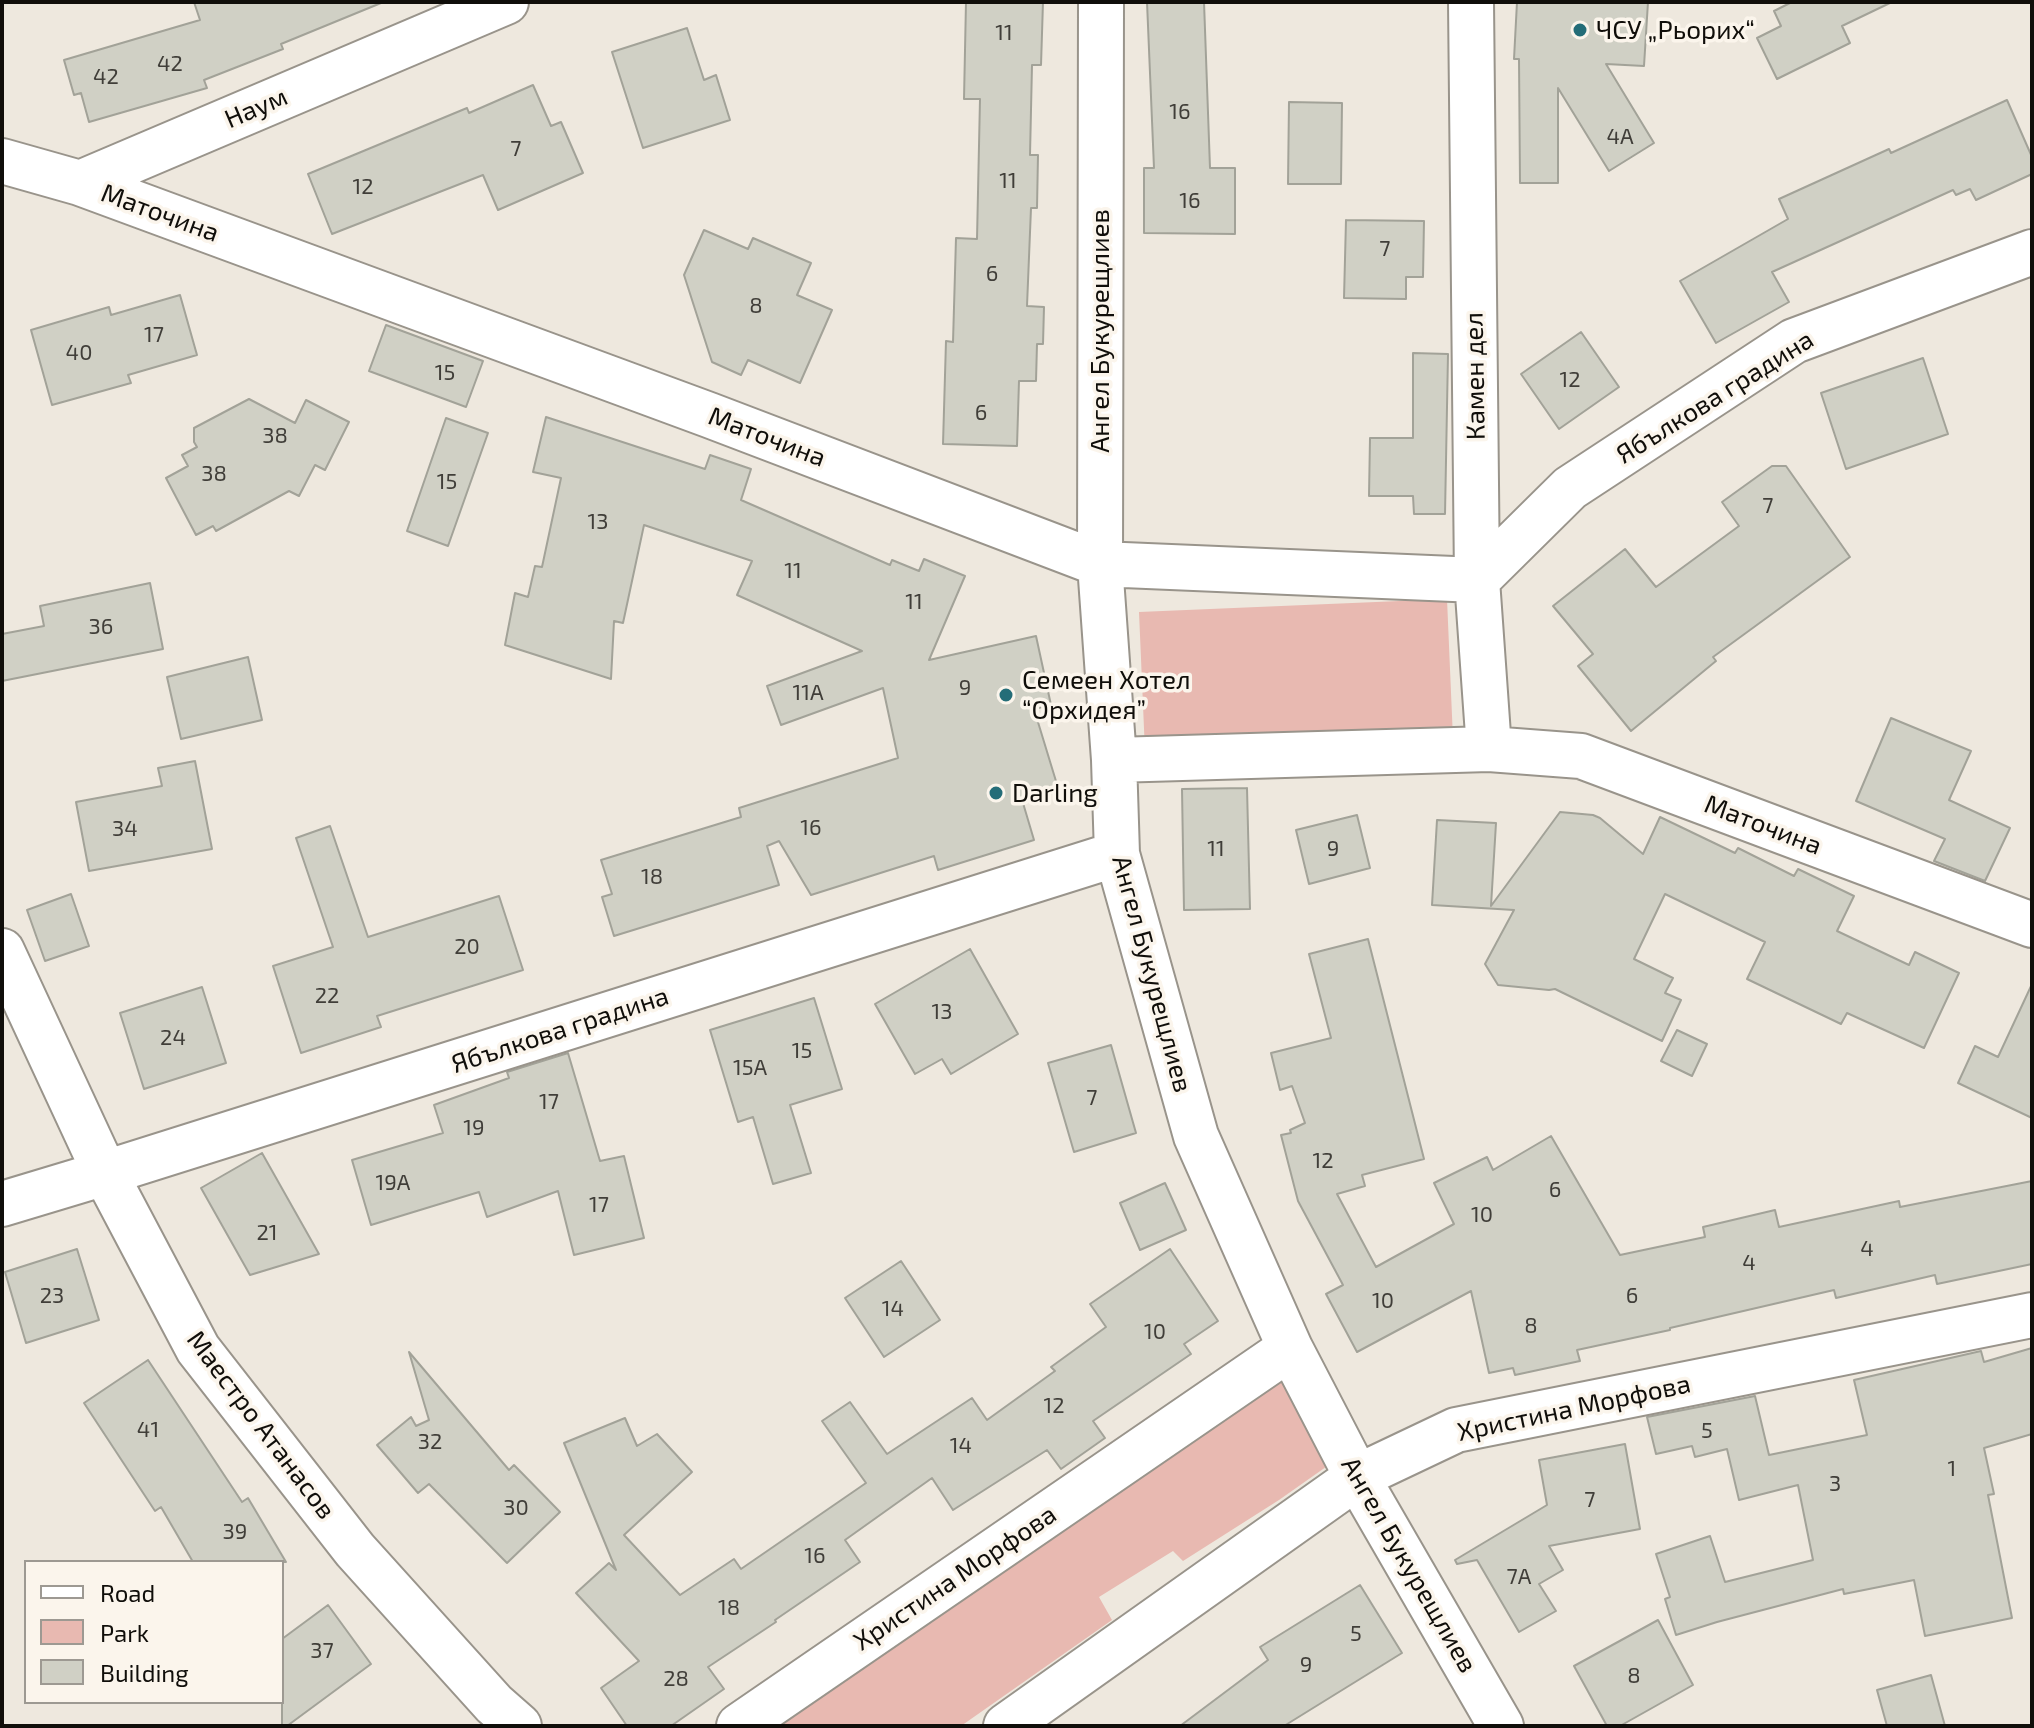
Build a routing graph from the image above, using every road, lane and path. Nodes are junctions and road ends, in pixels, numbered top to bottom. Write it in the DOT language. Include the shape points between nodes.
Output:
graph roads {
  1 [pos="506,2"];
  2 [pos="1101,2"];
  3 [pos="1471,2"];
  4 [pos="2,161"];
  5 [pos="80,183"];
  6 [pos="2032,252"];
  7 [pos="1100,564"];
  8 [pos="1477,580"];
  9 [pos="1489,749"];
  10 [pos="1114,760"];
  11 [pos="1117,854"];
  12 [pos="2032,925"];
  13 [pos="2,951"];
  14 [pos="105,1173"];
  15 [pos="2,1204"];
  16 [pos="2032,1315"];
  17 [pos="1290,1348"];
  18 [pos="1357,1477"];
  19 [pos="519,1726"];
  20 [pos="739,1726"];
  21 [pos="1006,1726"];
  22 [pos="1501,1726"];
  1 -- 5 [label="street, Наум"];
  2 -- 7 [label="street, Ангел Букурещлиев"];
  3 -- 8 [label="street, Камен дел"];
  4 -- 5 [label="street"];
  5 -- 7 [label="street, Маточина"];
  6 -- 8 [label="street, Ябълкова градина" via="1794,341 1570,488"];
  7 -- 8 [label="street, Маточина"];
  7 -- 10 [label="street, Ангел Букурещлиев"];
  8 -- 9 [label="street, Камен дел"];
  9 -- 10 [label="street"];
  9 -- 12 [label="street, Маточина" via="1581,756"];
  10 -- 11 [label="street, Ангел Букурещлиев"];
  11 -- 14 [label="street, Ябълкова градина"];
  11 -- 17 [label="street, Ангел Букурещлиев" via="1196,1136"];
  13 -- 14 [label="street, Маестро Атанасов"];
  14 -- 15 [label="street, Ябълкова градина"];
  14 -- 19 [label="street, Маестро Атанасов" via="198,1349 355,1550"];
  16 -- 18 [label="street, Христина Морфова" via="1456,1430"];
  17 -- 18 [label="street, Ангел Букурещлиев"];
  17 -- 20 [label="street, Христина Морфова"];
  18 -- 21 [label="street, Христина Морфова"];
  18 -- 22 [label="street, Ангел Букурещлиев"];
}
